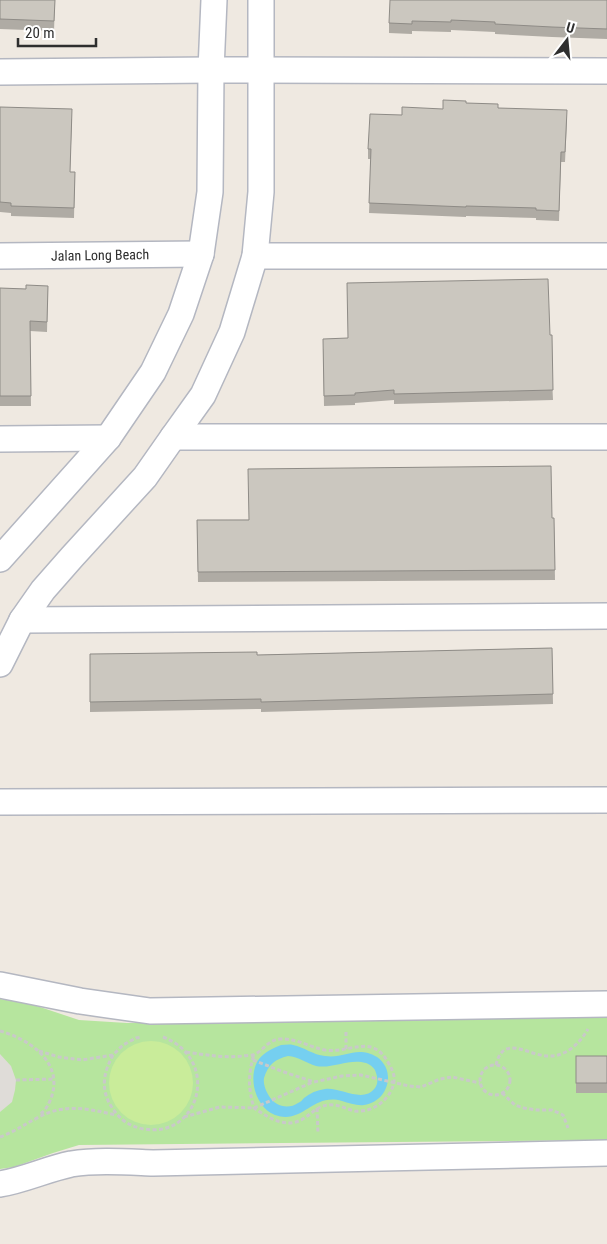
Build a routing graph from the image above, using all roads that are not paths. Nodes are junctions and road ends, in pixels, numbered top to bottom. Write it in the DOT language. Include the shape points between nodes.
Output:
graph roads {
  1 [pos="214,0"];
  2 [pos="260,0"];
  3 [pos="211,70"];
  4 [pos="260,70"];
  5 [pos="607,71"];
  6 [pos="0,72"];
  7 [pos="201,254"];
  8 [pos="0,256"];
  9 [pos="255,256"];
  10 [pos="607,256"];
  11 [pos="174,437"];
  12 [pos="607,437"];
  13 [pos="108,438"];
  14 [pos="0,439"];
  15 [pos="0,559"];
  16 [pos="607,616"];
  17 [pos="22,620"];
  18 [pos="0,664"];
  19 [pos="607,800"];
  20 [pos="0,802"];
  21 [pos="0,985"];
  22 [pos="601,1004"];
  23 [pos="607,1153"];
  24 [pos="0,1184"];
  1 -- 3 [label="street"];
  2 -- 4 [label="street"];
  3 -- 4 [label="street"];
  3 -- 6 [label="street"];
  3 -- 7 [label="street" via="210,192"];
  4 -- 5 [label="street"];
  4 -- 9 [label="street" via="261,192"];
  7 -- 8 [label="street, Jalan Long Beach"];
  7 -- 13 [label="street" via="180,314 153,372"];
  9 -- 10 [label="street"];
  9 -- 11 [label="street" via="232,332 203,395"];
  11 -- 12 [label="street"];
  11 -- 17 [label="street" via="145,478 49,583"];
  13 -- 14 [label="street"];
  13 -- 15 [label="street"];
  16 -- 17 [label="street"];
  17 -- 18 [label="street"];
  19 -- 20 [label="street"];
  21 -- 22 [label="street" via="150,1011"];
  23 -- 24 [label="street" via="91,1162 54,1168 16,1182"];
}
